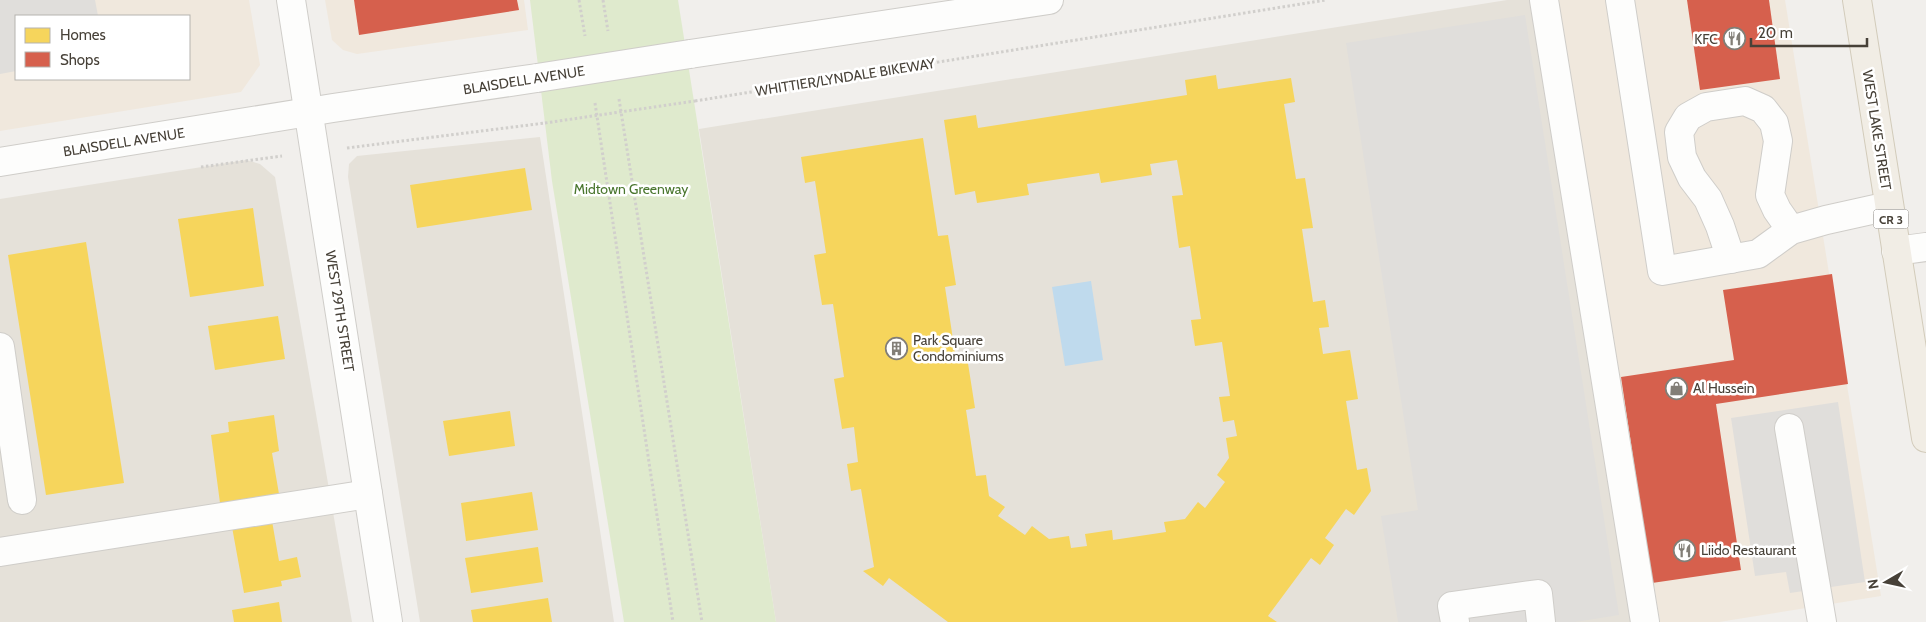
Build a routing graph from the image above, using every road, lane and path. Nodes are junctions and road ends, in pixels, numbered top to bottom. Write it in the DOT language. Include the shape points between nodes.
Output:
graph roads {
  1 [pos="292,0"];
  2 [pos="580,0"];
  3 [pos="603,0"];
  4 [pos="1048,0"];
  5 [pos="1326,0"];
  6 [pos="1544,0"];
  7 [pos="1620,0"];
  8 [pos="1857,0"];
  9 [pos="585,39"];
  10 [pos="610,40"];
  11 [pos="594,98"];
  12 [pos="619,99"];
  13 [pos="310,112"];
  14 [pos="363,146"];
  15 [pos="0,162"];
  16 [pos="1889,206"];
  17 [pos="1791,230"];
  18 [pos="1926,247"];
  19 [pos="1896,251"];
  20 [pos="1731,259"];
  21 [pos="0,347"];
  22 [pos="1789,428"];
  23 [pos="1926,438"];
  24 [pos="368,494"];
  25 [pos="22,500"];
  26 [pos="0,552"];
  27 [pos="1453,614"];
  28 [pos="388,622"];
  29 [pos="673,622"];
  30 [pos="702,622"];
  31 [pos="1541,622"];
  32 [pos="1645,622"];
  33 [pos="1822,622"];
  1 -- 13 [label="street, WEST 29TH STREET"];
  2 -- 9 [label="path"];
  3 -- 10 [label="path"];
  4 -- 13 [label="street, BLAISDELL AVENUE, bridge"];
  5 -- 14 [label="path, WHITTIER/LYNDALE BIKEWAY, bridge" via="695,101"];
  6 -- 32 [label="street"];
  7 -- 20 [label="street" via="1662,271"];
  8 -- 16 [label="main road, WEST LAKE STREET / CR 3"];
  11 -- 29 [label="path"];
  12 -- 30 [label="path"];
  13 -- 15 [label="street, BLAISDELL AVENUE"];
  13 -- 24 [label="street, WEST 29TH STREET"];
  16 -- 17 [label="street"];
  16 -- 19 [label="main road, WEST LAKE STREET / CR 3"];
  17 -- 20 [label="street" via="1758,254"];
  17 -- 20 [label="street" via="1770,195 1778,141 1774,123 1763,109 1745,101 1706,107 1688,117 1678,132 1682,157 1708,200"];
  18 -- 19 [label="street"];
  19 -- 23 [label="main road, WEST LAKE STREET / CR 3"];
  21 -- 25 [label="street"];
  22 -- 33 [label="street"];
  24 -- 26 [label="street"];
  24 -- 28 [label="street, WEST 29TH STREET"];
  27 -- 31 [label="street" via="1538,594"];
}
